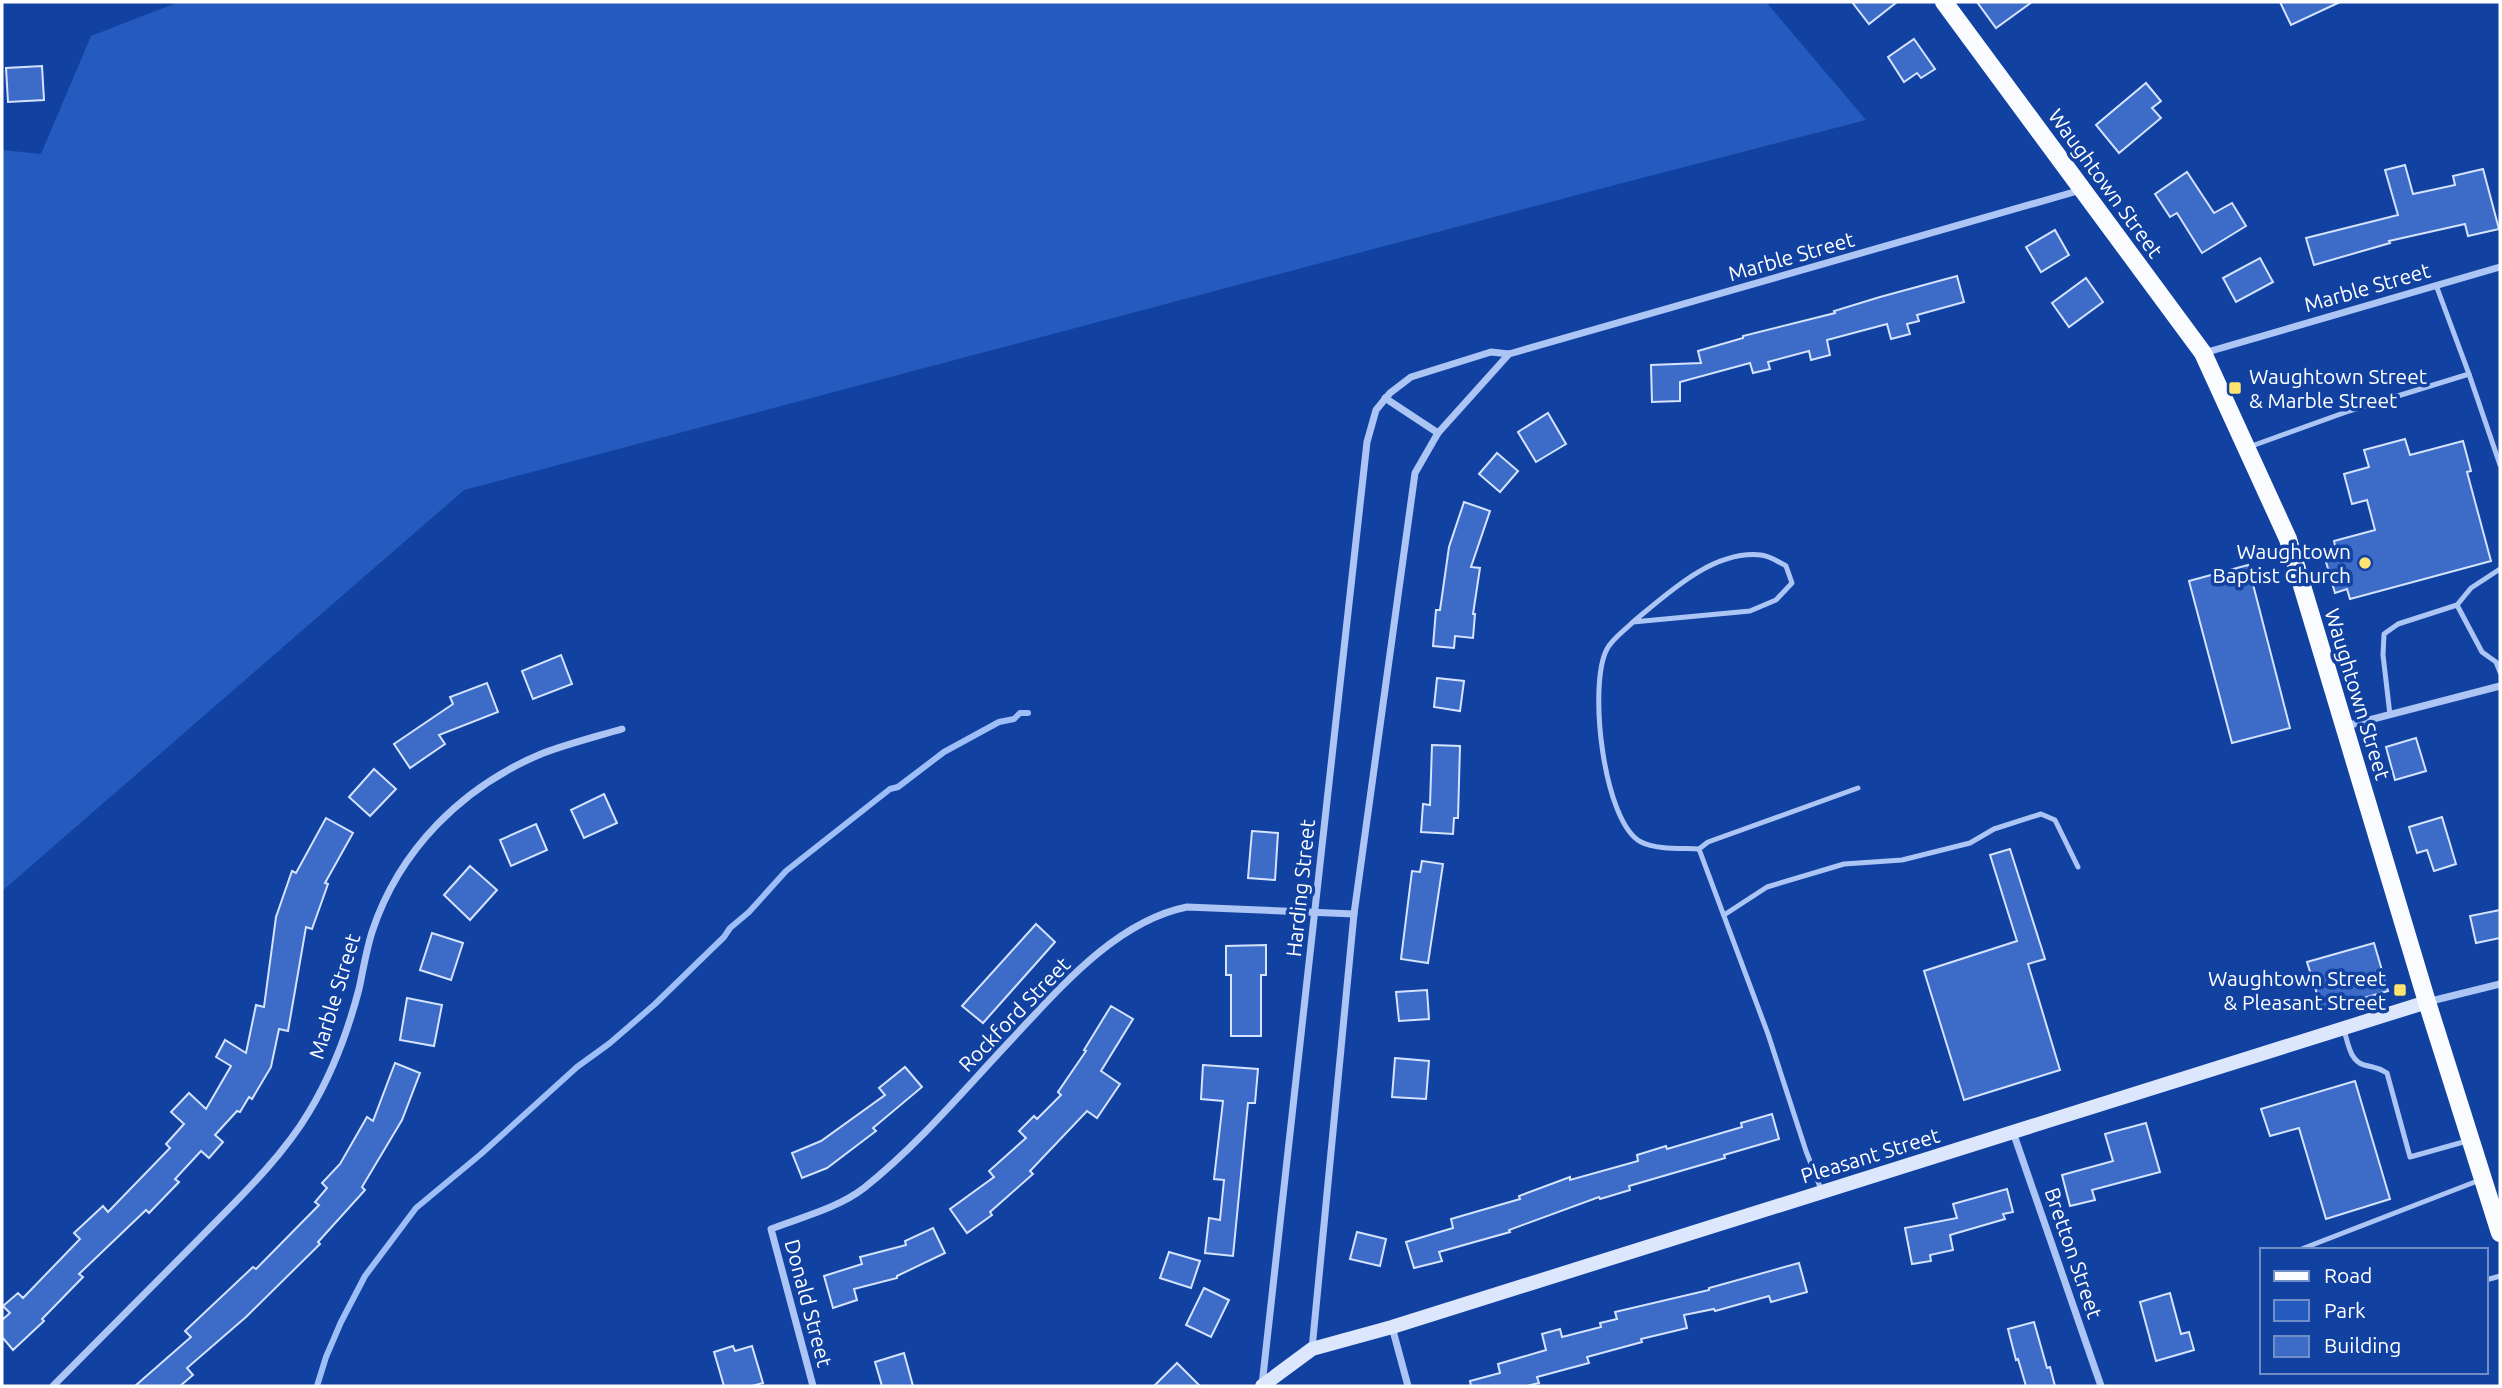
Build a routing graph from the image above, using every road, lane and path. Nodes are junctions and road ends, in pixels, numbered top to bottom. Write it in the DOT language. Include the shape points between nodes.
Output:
graph roads {
  1 [pos="1944,2"];
  2 [pos="2082,190"];
  3 [pos="2500,267"];
  4 [pos="2436,285"];
  5 [pos="2203,353"];
  6 [pos="1509,354"];
  7 [pos="2469,374"];
  8 [pos="1385,398"];
  9 [pos="1438,433"];
  10 [pos="2246,449"];
  11 [pos="2500,465"];
  12 [pos="2500,569"];
  13 [pos="2457,605"];
  14 [pos="1633,622"];
  15 [pos="2500,672"];
  16 [pos="2500,686"];
  17 [pos="2390,715"];
  18 [pos="2345,727"];
  19 [pos="622,729"];
  20 [pos="1858,788"];
  21 [pos="1699,849"];
  22 [pos="2078,867"];
  23 [pos="1315,911"];
  24 [pos="1353,914"];
  25 [pos="1724,915"];
  26 [pos="2500,984"];
  27 [pos="2427,1002"];
  28 [pos="2343,1028"];
  29 [pos="2013,1132"];
  30 [pos="2470,1140"];
  31 [pos="2483,1179"];
  32 [pos="1822,1192"];
  33 [pos="771,1229"];
  34 [pos="2500,1233"];
  35 [pos="2304,1248"];
  36 [pos="1392,1328"];
  37 [pos="1312,1349"];
  38 [pos="53,1386"];
  39 [pos="813,1386"];
  40 [pos="1262,1386"];
  41 [pos="1408,1386"];
  42 [pos="2101,1386"];
  1 -- 2 [label="main road, Waughtown Street"];
  2 -- 5 [label="main road, Waughtown Street"];
  2 -- 6 [label="street, Marble Street"];
  3 -- 4 [label="street, Marble Street"];
  4 -- 5 [label="street, Marble Street"];
  4 -- 7 [label="lane"];
  5 -- 10 [label="main road, Waughtown Street"];
  6 -- 8 [label="street, Marble Street" via="1491,352 1412,377"];
  6 -- 9 [label="street"];
  7 -- 10 [label="lane"];
  7 -- 11 [label="lane"];
  8 -- 9 [label="street"];
  8 -- 23 [label="street, Harding Street" via="1376,410 1367,442"];
  9 -- 24 [label="street" via="1415,473"];
  10 -- 18 [label="main road, Waughtown Street" via="2288,539"];
  12 -- 13 [label="lane"];
  13 -- 15 [label="lane" via="2482,652 2496,662"];
  13 -- 17 [label="lane" via="2398,624 2384,634"];
  14 -- 14 [label="lane" via="1750,611 1776,600 1792,583 1786,566 1765,555 1741,555 1709,567"];
  14 -- 21 [label="lane" via="1607,649 1601,673 1600,734 1610,794 1640,842"];
  16 -- 17 [label="street"];
  17 -- 18 [label="street"];
  18 -- 27 [label="main road, Waughtown Street"];
  19 -- 38 [label="street, Marble Street" via="543,753 509,769 476,789 427,834 386,898 371,933 348,1026 309,1113 223,1214"];
  20 -- 21 [label="lane"];
  21 -- 25 [label="lane"];
  22 -- 25 [label="lane" via="2054,820 2040,814 1994,829 1970,843 1902,860 1844,864 1767,887"];
  23 -- 24 [label="street, Rockford Street"];
  23 -- 33 [label="street, Rockford Street" via="1187,907 1142,923 1063,985 905,1152 862,1189"];
  23 -- 40 [label="street, Harding Street"];
  24 -- 37 [label="street"];
  25 -- 32 [label="lane"];
  26 -- 27 [label="street, Pleasant Street"];
  27 -- 28 [label="street, Pleasant Street"];
  27 -- 30 [label="main road, Waughtown Street"];
  28 -- 29 [label="street, Pleasant Street"];
  28 -- 30 [label="lane" via="2352,1057 2386,1073 2410,1157"];
  29 -- 32 [label="street, Pleasant Street"];
  29 -- 42 [label="street, Bretton Street"];
  30 -- 31 [label="main road, Waughtown Street"];
  31 -- 34 [label="main road, Waughtown Street"];
  31 -- 35 [label="lane"];
  32 -- 36 [label="street, Pleasant Street"];
  33 -- 39 [label="street, Donald Street"];
  36 -- 37 [label="street, Pleasant Street"];
  36 -- 41 [label="street"];
  37 -- 40 [label="street, Pleasant Street"];
}
